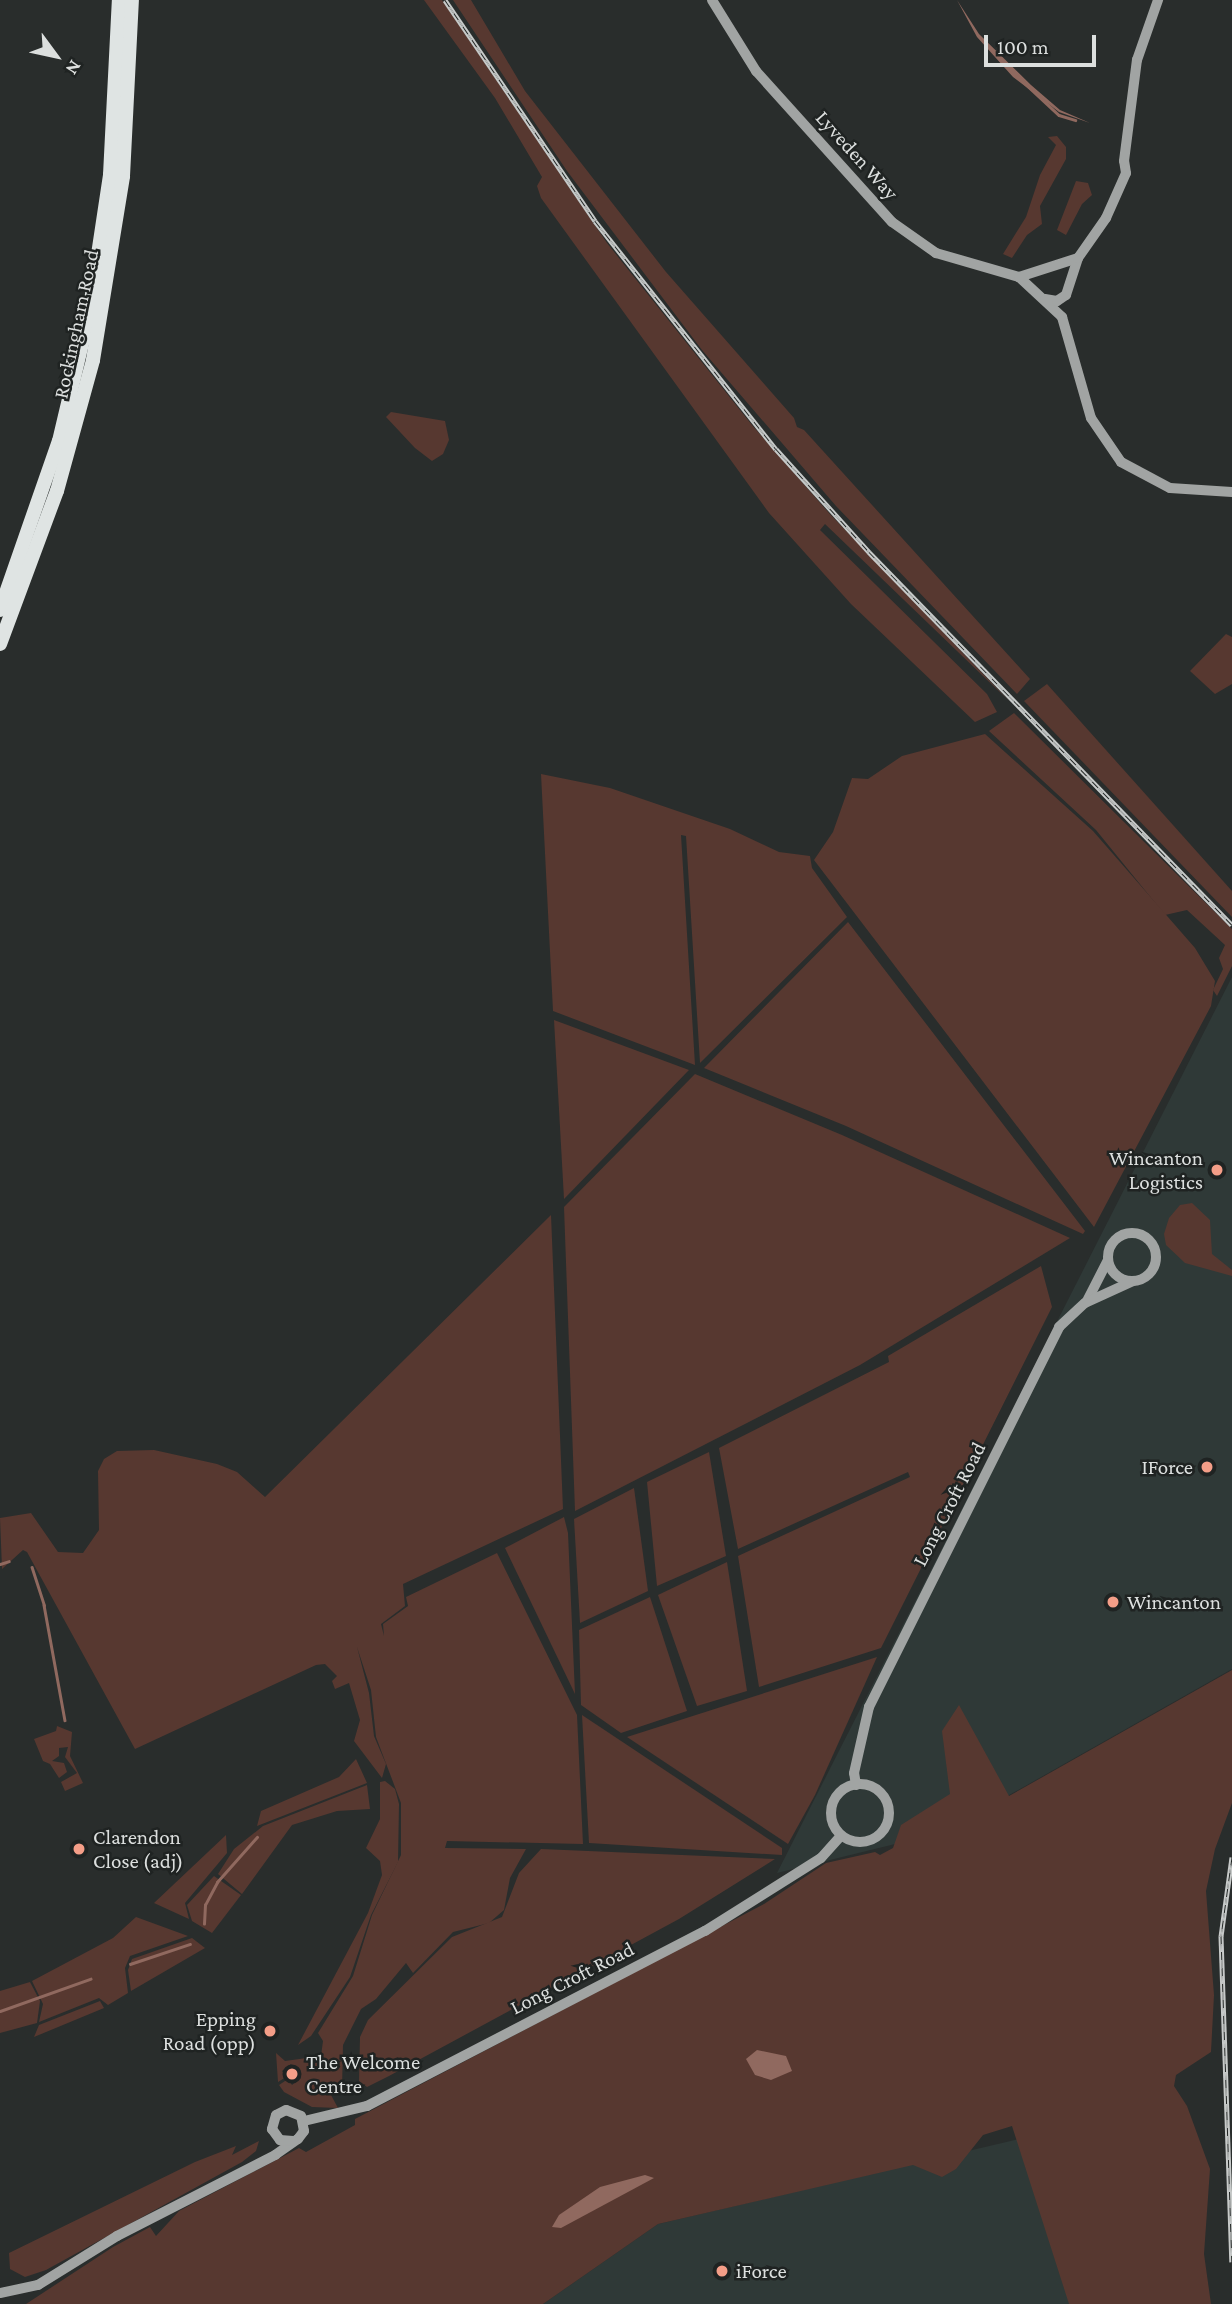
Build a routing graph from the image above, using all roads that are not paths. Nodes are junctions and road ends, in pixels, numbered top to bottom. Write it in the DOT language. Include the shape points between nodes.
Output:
graph roads {
  1 [pos="119,0"];
  2 [pos="132,0"];
  3 [pos="712,0"];
  4 [pos="1158,0"];
  5 [pos="1078,258"];
  6 [pos="1053,267"];
  7 [pos="1041,271"];
  8 [pos="1019,277"];
  9 [pos="1069,282"];
  10 [pos="1066,295"];
  11 [pos="1041,296"];
  12 [pos="1062,317"];
  13 [pos="1232,492"];
  14 [pos="0,610"];
  15 [pos="0,644"];
  16 [pos="1108,1260"];
  17 [pos="1133,1281"];
  18 [pos="1085,1303"];
  19 [pos="856,1785"];
  20 [pos="841,1836"];
  21 [pos="304,2120"];
  22 [pos="274,2134"];
  23 [pos="293,2141"];
  24 [pos="259,2162"];
  25 [pos="14,2291"];
  26 [pos="0,2293"];
  27 [pos="0,2304"];
  1 -- 14 [label="highway, Rockingham Road" via="110,175 89,314 55,453"];
  2 -- 15 [label="highway, Rockingham Road" via="123,176 93,359 57,491"];
  3 -- 8 [label="street, Lyveden Way" via="756,71 892,222 936,253"];
  4 -- 5 [label="street" via="1137,60 1126,173 1106,218"];
  5 -- 6 [label="street"];
  5 -- 9 [label="street"];
  6 -- 7 [label="street"];
  6 -- 9 [label="street" via="1063,271"];
  7 -- 8 [label="street"];
  7 -- 11 [label="street" via="1035,284"];
  8 -- 11 [label="street, Lyveden Way"];
  9 -- 10 [label="street"];
  10 -- 11 [label="street" via="1057,301"];
  10 -- 12 [label="street, Lyveden Way"];
  11 -- 12 [label="street, Lyveden Way"];
  12 -- 13 [label="street, Lyveden Way" via="1091,418 1114,455 1158,485 1191,492"];
  16 -- 17 [label="street" via="1115,1275"];
  16 -- 17 [label="street" via="1115,1240 1130,1233 1152,1242 1156,1261 1148,1274"];
  16 -- 18 [label="street"];
  17 -- 18 [label="street, Long Croft Road"];
  18 -- 19 [label="street, Long Croft Road" via="1059,1327 869,1707 854,1773"];
  19 -- 20 [label="street" via="839,1793 831,1810"];
  19 -- 20 [label="street" via="872,1787 884,1797 887,1823 867,1841"];
  20 -- 21 [label="street, Long Croft Road" via="821,1858 705,1931 367,2106"];
  21 -- 22 [label="street" via="297,2112 280,2112 273,2119"];
  21 -- 23 [label="street" via="301,2136"];
  22 -- 23 [label="street" via="280,2140"];
  22 -- 24 [label="street"];
  23 -- 24 [label="street"];
  24 -- 25 [label="street" via="117,2236 37,2284"];
  25 -- 26 [label="street"];
  25 -- 27 [label="street"];
}
